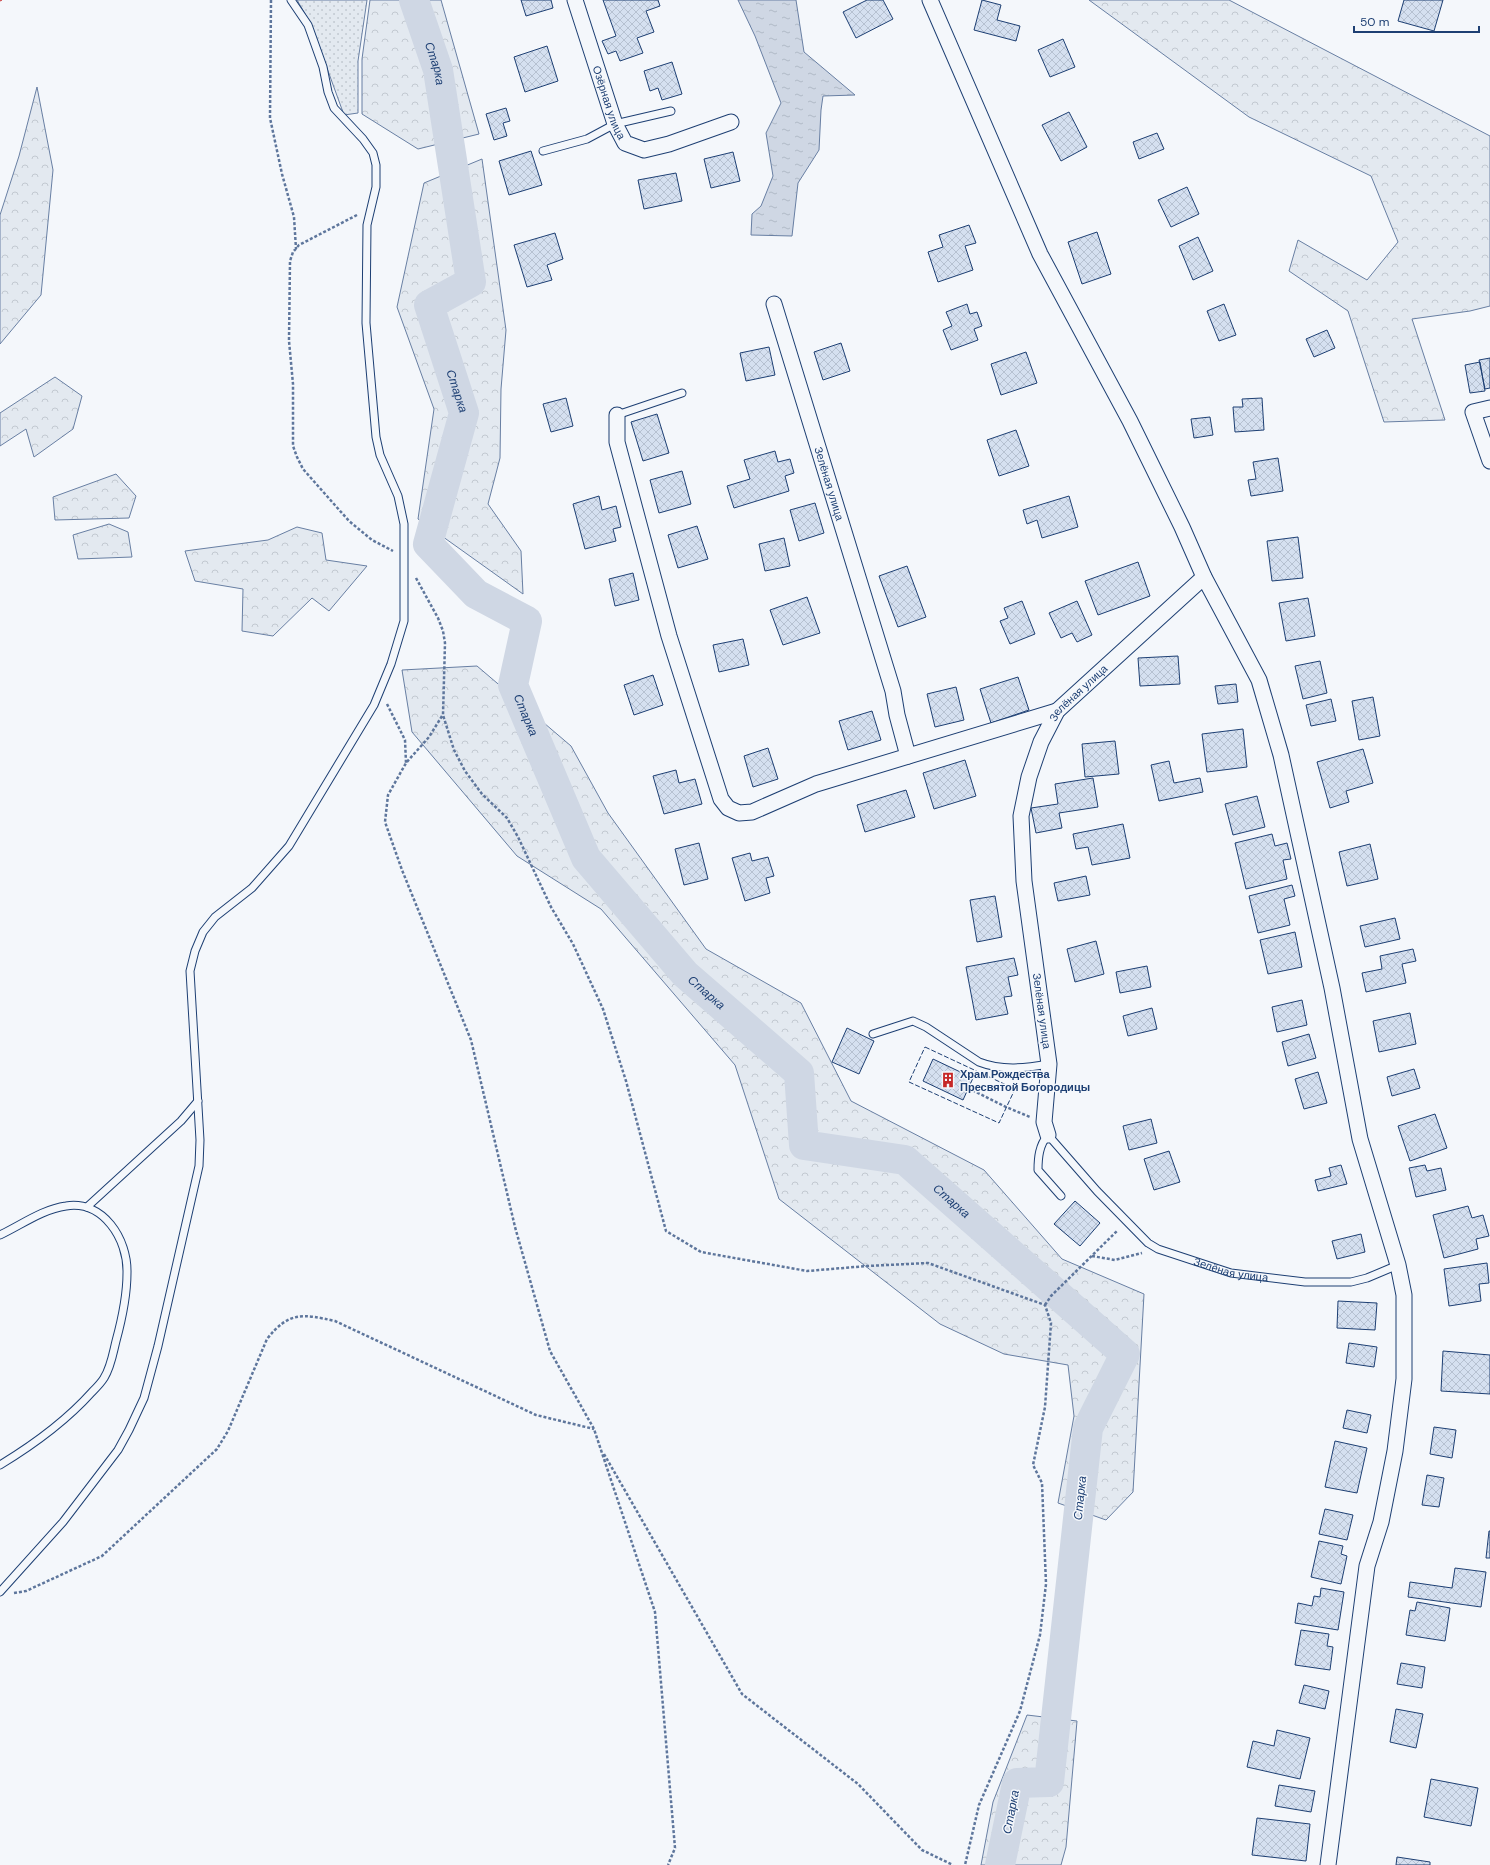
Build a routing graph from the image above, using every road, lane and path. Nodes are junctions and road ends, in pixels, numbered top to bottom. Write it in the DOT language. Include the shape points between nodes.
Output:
graph roads {
  1 [pos="271,0"];
  2 [pos="291,0"];
  3 [pos="575,0"];
  4 [pos="930,0"];
  5 [pos="671,111"];
  6 [pos="731,122"];
  7 [pos="615,124"];
  8 [pos="543,151"];
  9 [pos="370,208"];
  10 [pos="296,249"];
  11 [pos="774,304"];
  12 [pos="682,393"];
  13 [pos="1490,408"];
  14 [pos="616,415"];
  15 [pos="1490,461"];
  16 [pos="404,557"];
  17 [pos="1204,577"];
  18 [pos="388,697"];
  19 [pos="1057,711"];
  20 [pos="443,715"];
  21 [pos="908,756"];
  22 [pos="406,763"];
  23 [pos="873,1034"];
  24 [pos="1049,1064"];
  25 [pos="968,1088"];
  26 [pos="198,1101"];
  27 [pos="1046,1129"];
  28 [pos="1061,1196"];
  29 [pos="87,1207"];
  30 [pos="1127,1221"];
  31 [pos="0,1235"];
  32 [pos="1158,1249"];
  33 [pos="1091,1256"];
  34 [pos="1398,1265"];
  35 [pos="1045,1305"];
  36 [pos="594,1429"];
  37 [pos="600,1448"];
  38 [pos="0,1465"];
  39 [pos="0,1592"];
  40 [pos="13,1594"];
  41 [pos="668,1865"];
  42 [pos="953,1865"];
  43 [pos="965,1865"];
  44 [pos="1328,1865"];
  1 -- 10 [label="path" via="270,118 294,217"];
  2 -- 9 [label="lane" via="308,25 334,108 374,153 376,187"];
  3 -- 7 [label="street, Озёрная улица"];
  4 -- 17 [label="street" via="1040,254 1130,422"];
  5 -- 7 [label="lane"];
  6 -- 7 [label="street, Озёрная улица" via="644,150 625,143"];
  7 -- 8 [label="lane" via="587,139"];
  9 -- 10 [label="path" via="299,245"];
  9 -- 16 [label="lane" via="367,225 366,323 376,438 380,455 398,496 404,524"];
  10 -- 16 [label="path" via="290,261 289,271 293,446 304,469 349,521 372,540"];
  11 -- 21 [label="street, Зелёная улица" via="893,690"];
  12 -- 14 [label="lane"];
  13 -- 15 [label="street" via="1473,412"];
  14 -- 21 [label="street" via="617,442 669,636 722,799 728,808 739,813 752,812 816,784"];
  16 -- 20 [label="path" via="443,631"];
  16 -- 26 [label="lane" via="404,621 391,664 374,705 289,846 252,888 215,917 203,932 195,951 190,971"];
  17 -- 19 [label="street, Зелёная улица"];
  17 -- 34 [label="street" via="1259,680 1281,755 1332,988 1360,1139"];
  18 -- 22 [label="path" via="387,704 405,740"];
  19 -- 21 [label="street"];
  19 -- 24 [label="street, Зелёная улица" via="1041,742 1029,777 1021,816 1024,881"];
  20 -- 22 [label="path"];
  20 -- 35 [label="path" via="454,750 465,771 482,794 507,818 518,837 603,1009 626,1081 666,1231 700,1252 807,1271 928,1263"];
  22 -- 36 [label="path" via="388,795 385,822 471,1040 515,1227 550,1351"];
  23 -- 24 [label="lane" via="913,1021 987,1066 1018,1069"];
  24 -- 27 [label="street, Зелёная улица"];
  25 -- 27 [label="path"];
  26 -- 29 [label="lane" via="181,1121"];
  26 -- 39 [label="lane" via="199,1166 144,1398 118,1450 64,1522"];
  27 -- 28 [label="lane" via="1038,1158 1038,1170"];
  27 -- 30 [label="lane, Зелёная улица"];
  29 -- 31 [label="lane" via="67,1206 48,1211"];
  29 -- 38 [label="lane" via="100,1213 112,1224 123,1247 128,1271 124,1312 110,1364 104,1378 76,1410 24,1451"];
  30 -- 32 [label="lane, Зелёная улица" via="1148,1243"];
  30 -- 33 [label="path"];
  32 -- 33 [label="path" via="1115,1260"];
  32 -- 34 [label="lane, Зелёная улица" via="1231,1273 1305,1282 1351,1282"];
  33 -- 35 [label="path"];
  34 -- 44 [label="street" via="1404,1295 1404,1378 1395,1451 1381,1522 1367,1566"];
  35 -- 43 [label="path" via="1051,1323 1045,1407 1033,1465 1042,1483 1046,1584 1040,1635 1020,1711 979,1805"];
  36 -- 37 [label="path"];
  36 -- 40 [label="path" via="536,1415 335,1321 312,1316 288,1319 276,1327 267,1339 228,1431 217,1449 102,1556 26,1591"];
  37 -- 41 [label="path" via="655,1612 675,1848"];
  37 -- 42 [label="path" via="742,1694 858,1784 922,1850"];
}
